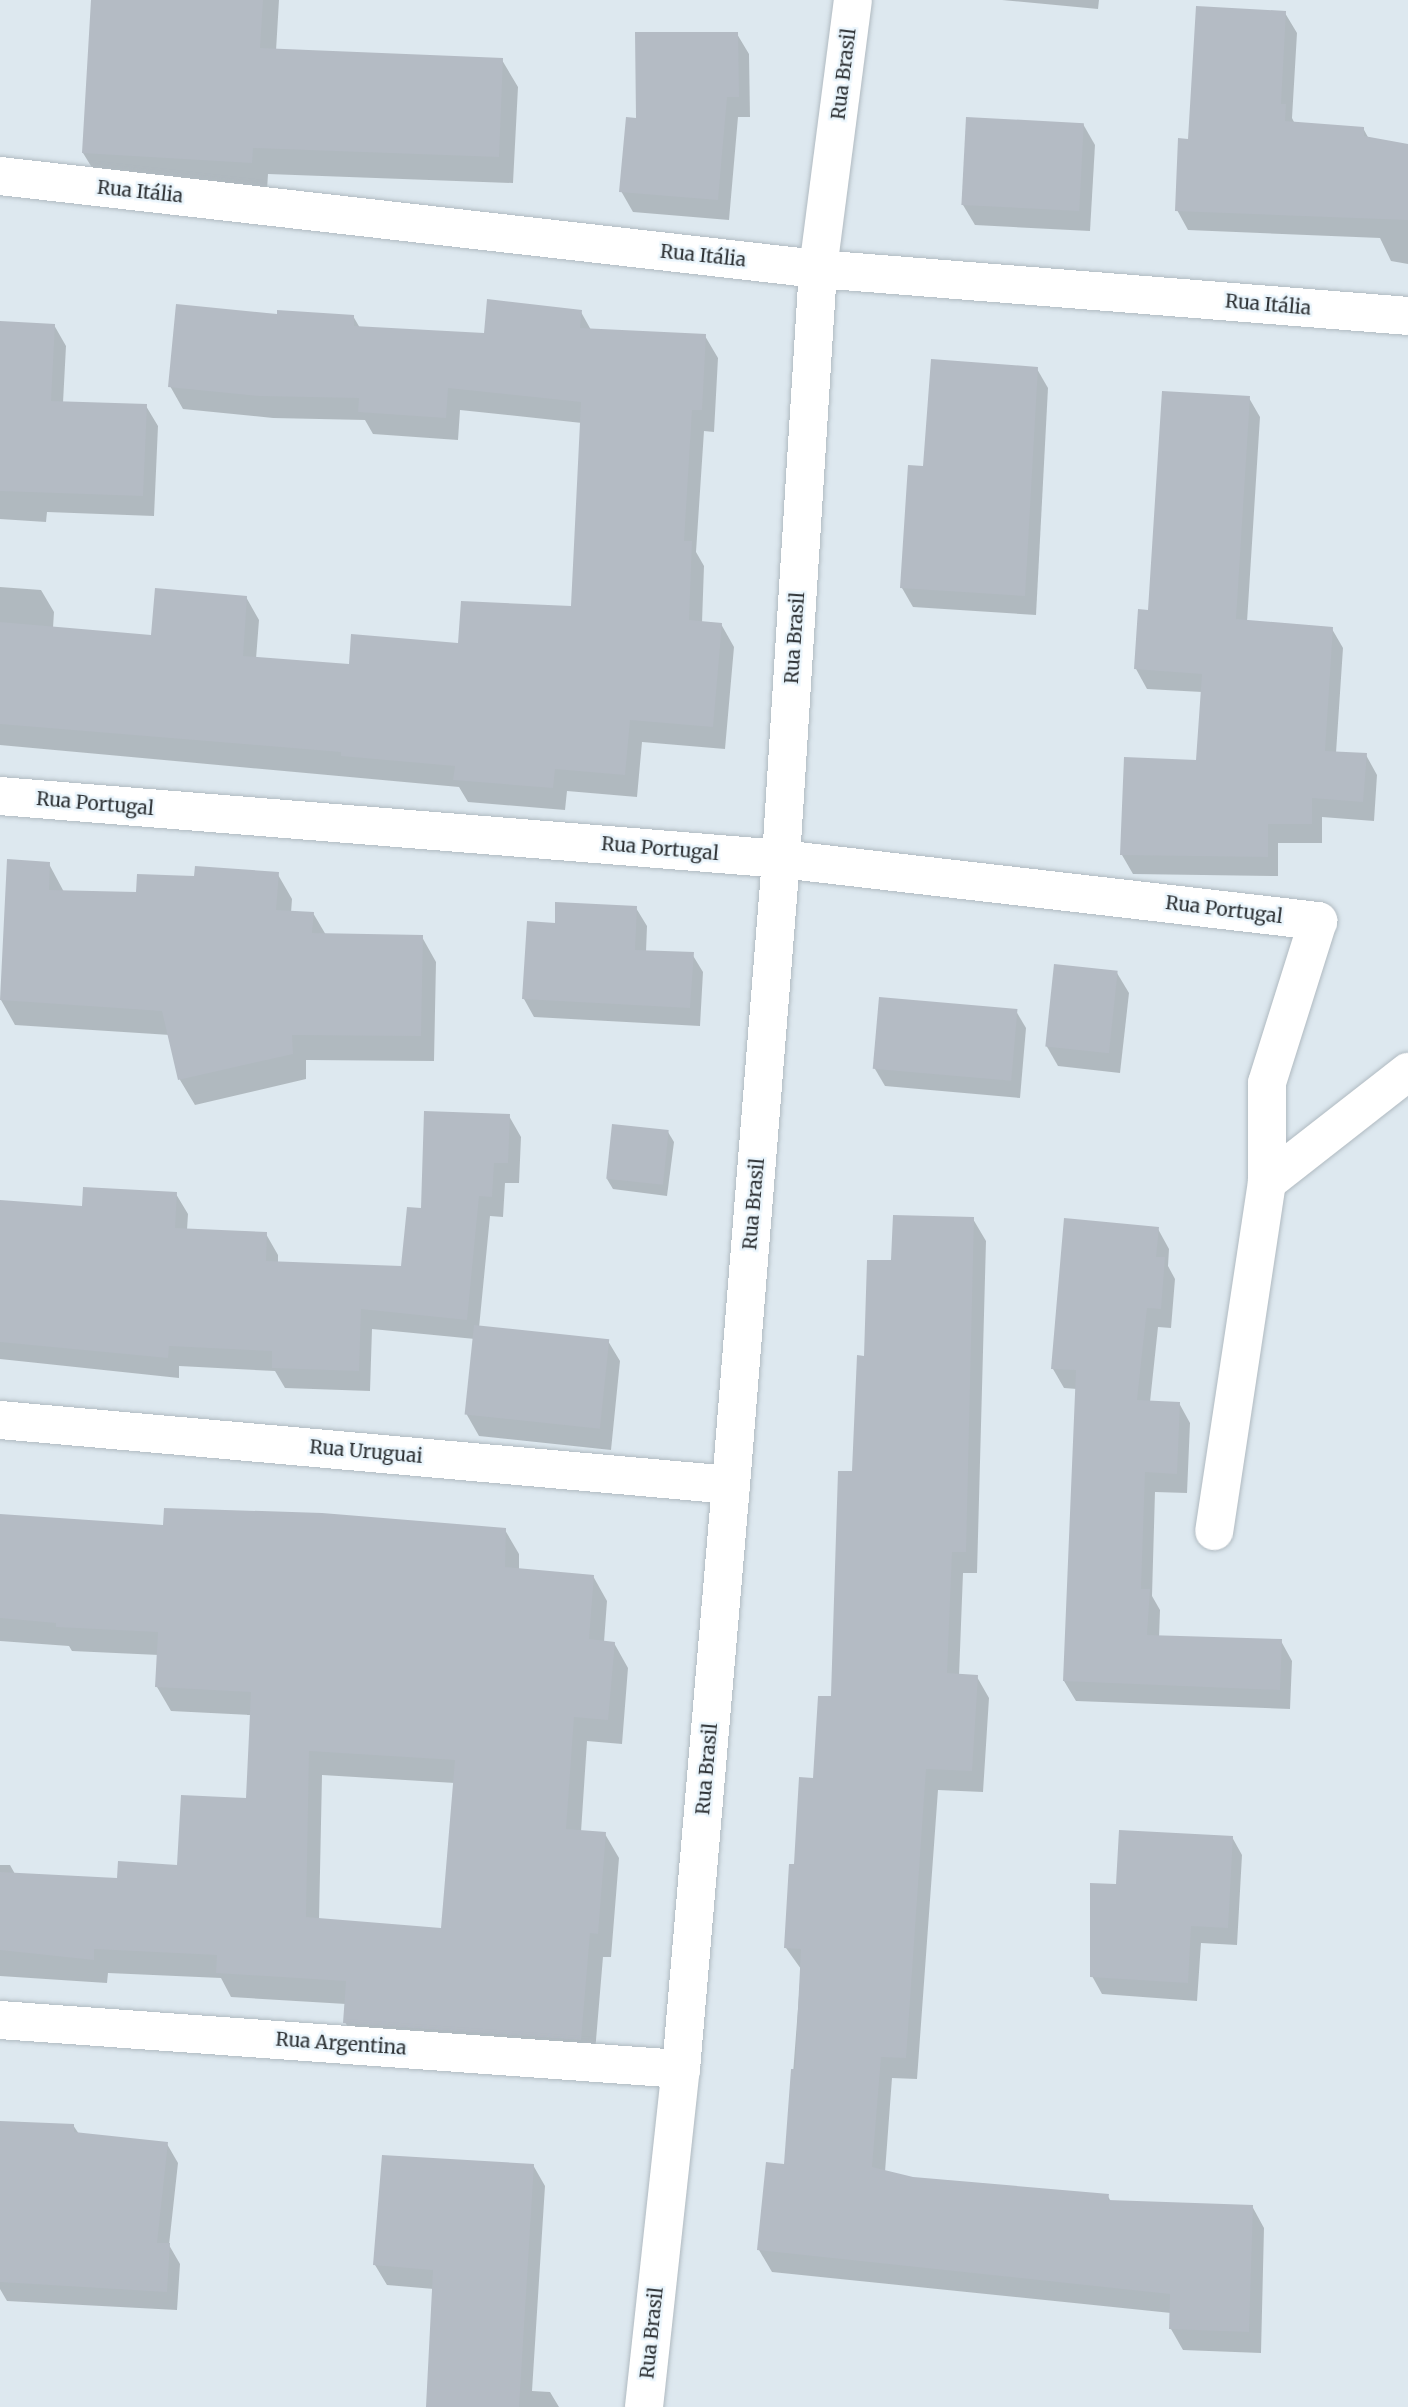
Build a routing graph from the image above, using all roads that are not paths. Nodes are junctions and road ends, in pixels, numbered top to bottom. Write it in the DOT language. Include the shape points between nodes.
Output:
graph roads {
  1 [pos="853,0"];
  2 [pos="0,176"];
  3 [pos="818,269"];
  4 [pos="1408,316"];
  5 [pos="0,796"];
  6 [pos="781,859"];
  7 [pos="1408,1072"];
  8 [pos="1268,1182"];
  9 [pos="0,1420"];
  10 [pos="731,1485"];
  11 [pos="1214,1531"];
  12 [pos="0,2020"];
  13 [pos="681,2068"];
  14 [pos="644,2407"];
  1 -- 3 [label="street, Rua Brasil"];
  2 -- 3 [label="street, Rua Itália"];
  3 -- 4 [label="street, Rua Itália"];
  3 -- 6 [label="street, Rua Brasil"];
  5 -- 6 [label="street, Rua Portugal"];
  6 -- 8 [label="street, Rua Portugal" via="1318,921 1267,1083"];
  6 -- 10 [label="street, Rua Brasil"];
  7 -- 8 [label="street"];
  8 -- 11 [label="street"];
  9 -- 10 [label="street, Rua Uruguai"];
  10 -- 13 [label="street, Rua Brasil"];
  12 -- 13 [label="street, Rua Argentina"];
  13 -- 14 [label="street, Rua Brasil"];
}
